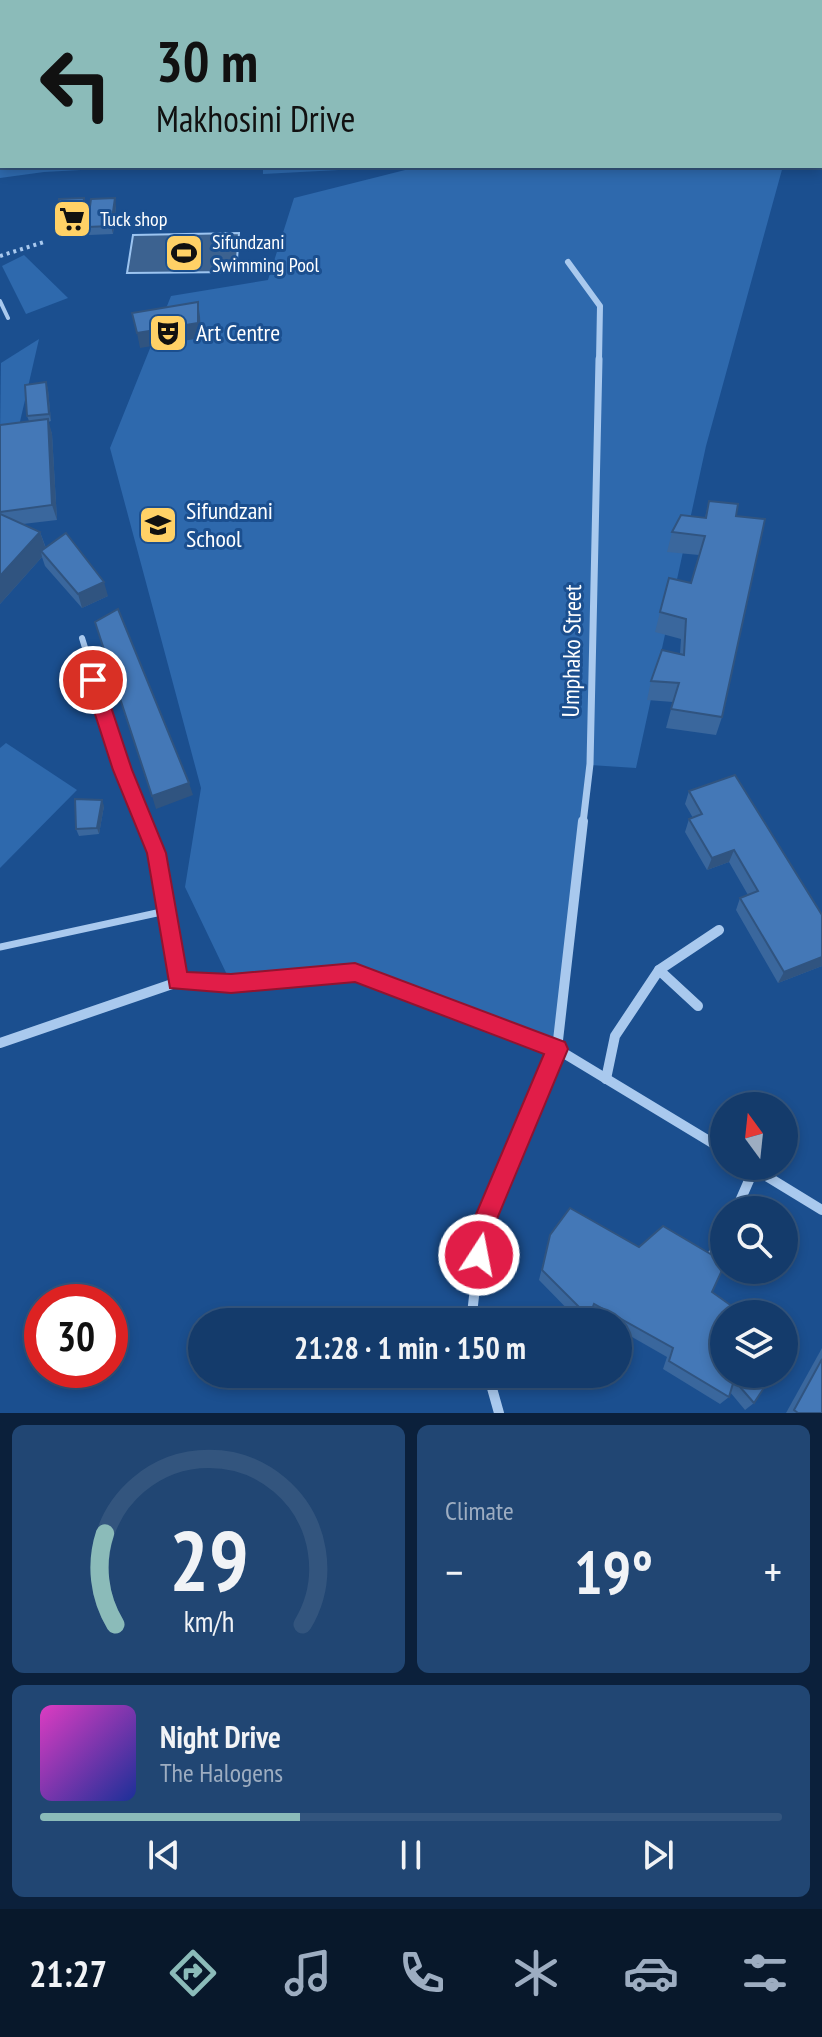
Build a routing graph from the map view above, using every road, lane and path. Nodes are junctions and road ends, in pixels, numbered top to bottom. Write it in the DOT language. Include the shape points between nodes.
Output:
graph roads {
  1 [pos="44,242"];
  2 [pos="0,256"];
  3 [pos="568,262"];
  4 [pos="0,301"];
  5 [pos="8,318"];
  6 [pos="82,638"];
  7 [pos="166,911"];
  8 [pos="719,930"];
  9 [pos="0,947"];
  10 [pos="659,970"];
  11 [pos="178,982"];
  12 [pos="698,1006"];
  13 [pos="0,1043"];
  14 [pos="557,1049"];
  15 [pos="606,1079"];
  16 [pos="710,1142"];
  17 [pos="773,1180"];
  18 [pos="822,1210"];
  19 [pos="473,1308"];
  20 [pos="492,1388"];
  21 [pos="499,1413"];
  1 -- 2 [label="path"];
  3 -- 14 [label="street, Umphako Street" via="600,306 590,764"];
  4 -- 5 [label="lane"];
  6 -- 7 [label="lane" via="123,770 157,853"];
  7 -- 9 [label="lane"];
  7 -- 11 [label="lane"];
  8 -- 10 [label="street"];
  10 -- 12 [label="street"];
  10 -- 15 [label="street" via="615,1036"];
  11 -- 13 [label="street"];
  11 -- 14 [label="street" via="355,972"];
  14 -- 15 [label="street"];
  14 -- 19 [label="street, Umphako Street" via="482,1226"];
  15 -- 16 [label="street"];
  17 -- 18 [label="street"];
  20 -- 21 [label="street"];
}
